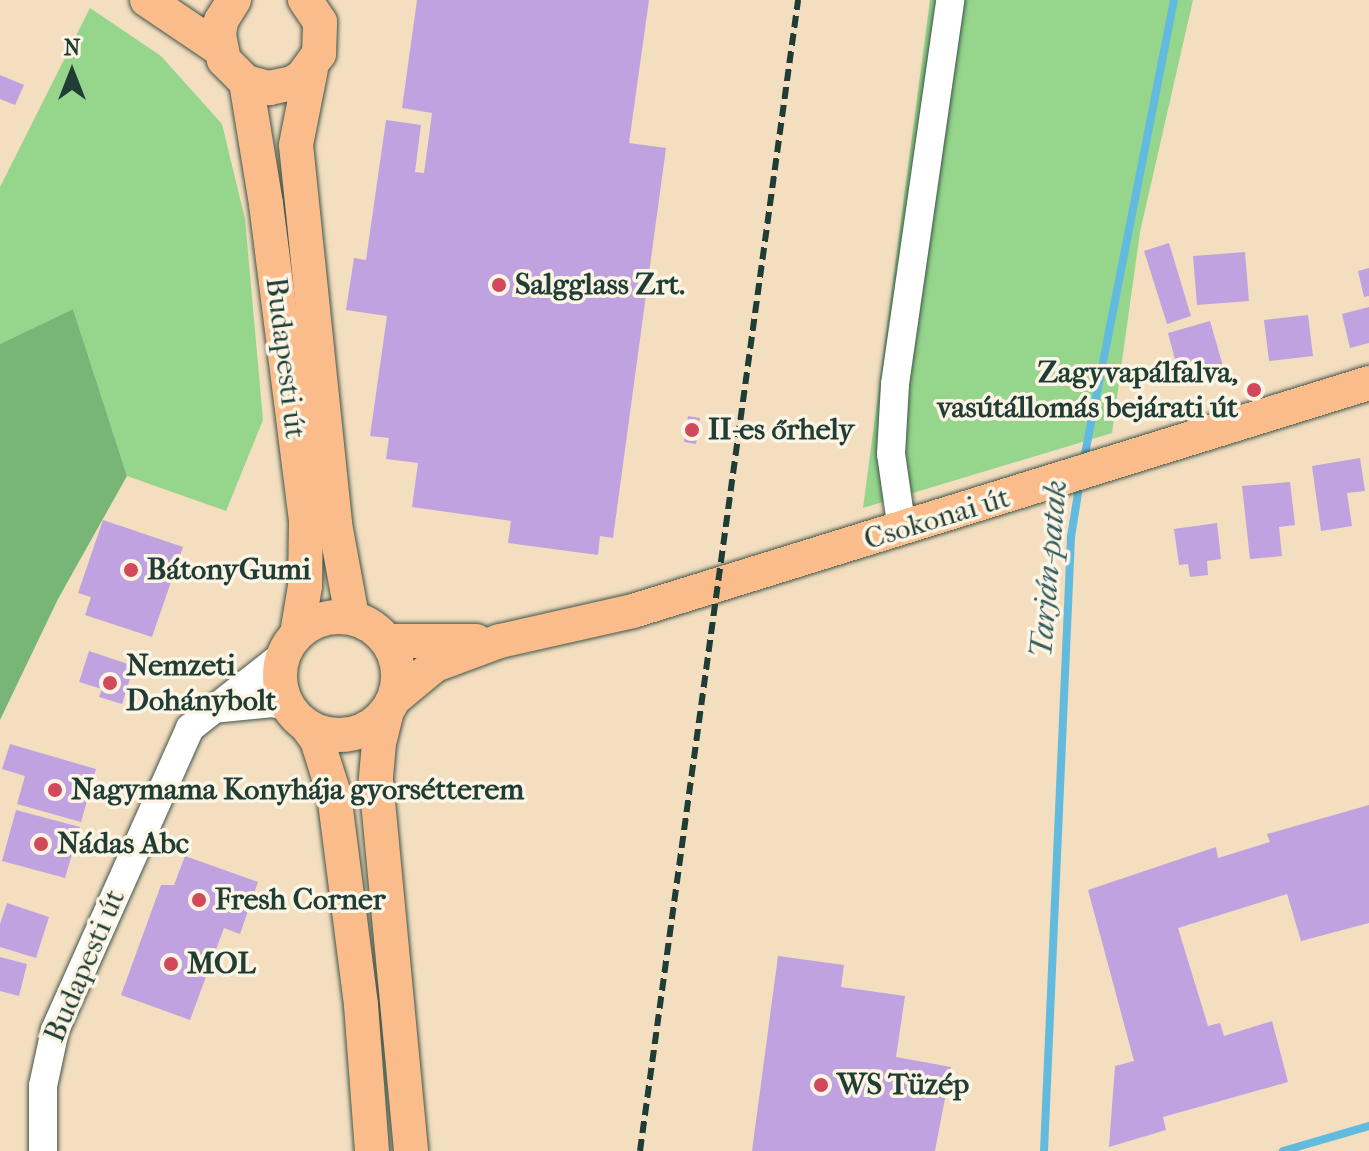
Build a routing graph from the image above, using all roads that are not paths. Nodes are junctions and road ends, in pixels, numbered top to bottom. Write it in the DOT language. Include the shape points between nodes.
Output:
graph roads {
  1 [pos="147,0"];
  2 [pos="305,0"];
  3 [pos="950,0"];
  4 [pos="220,3"];
  5 [pos="221,50"];
  6 [pos="311,69"];
  7 [pos="246,82"];
  8 [pos="1369,383"];
  9 [pos="902,530"];
  10 [pos="352,617"];
  11 [pos="388,641"];
  12 [pos="500,641"];
  13 [pos="290,644"];
  14 [pos="391,705"];
  15 [pos="211,709"];
  16 [pos="298,716"];
  17 [pos="43,1151"];
  18 [pos="372,1151"];
  19 [pos="411,1151"];
  1 -- 5 [label="main road"];
  2 -- 6 [label="main road, Budapesti út" via="320,22 322,38"];
  3 -- 9 [label="street" via="895,384 891,454"];
  4 -- 5 [label="main road"];
  5 -- 7 [label="main road"];
  6 -- 7 [label="main road" via="281,87"];
  6 -- 10 [label="main road, Budapesti út" via="296,145 335,524"];
  7 -- 13 [label="main road, Budapesti út" via="306,522 305,586"];
  8 -- 9 [label="main road, Csokonai út"];
  9 -- 12 [label="main road, Csokonai út" via="633,611"];
  10 -- 11 [label="main road"];
  10 -- 13 [label="main road" via="328,617"];
  11 -- 12 [label="main road"];
  11 -- 14 [label="main road" via="399,670"];
  12 -- 14 [label="main road" via="435,665"];
  13 -- 15 [label="street, Budapesti út"];
  13 -- 16 [label="main road" via="280,681"];
  14 -- 16 [label="main road" via="379,720 356,733 331,734"];
  14 -- 19 [label="main road" via="379,743 376,780"];
  15 -- 16 [label="street" via="273,703"];
  15 -- 17 [label="street, Budapesti út" via="190,728 55,1030 43,1086"];
  16 -- 18 [label="main road" via="317,740 334,794 361,1005"];
}
